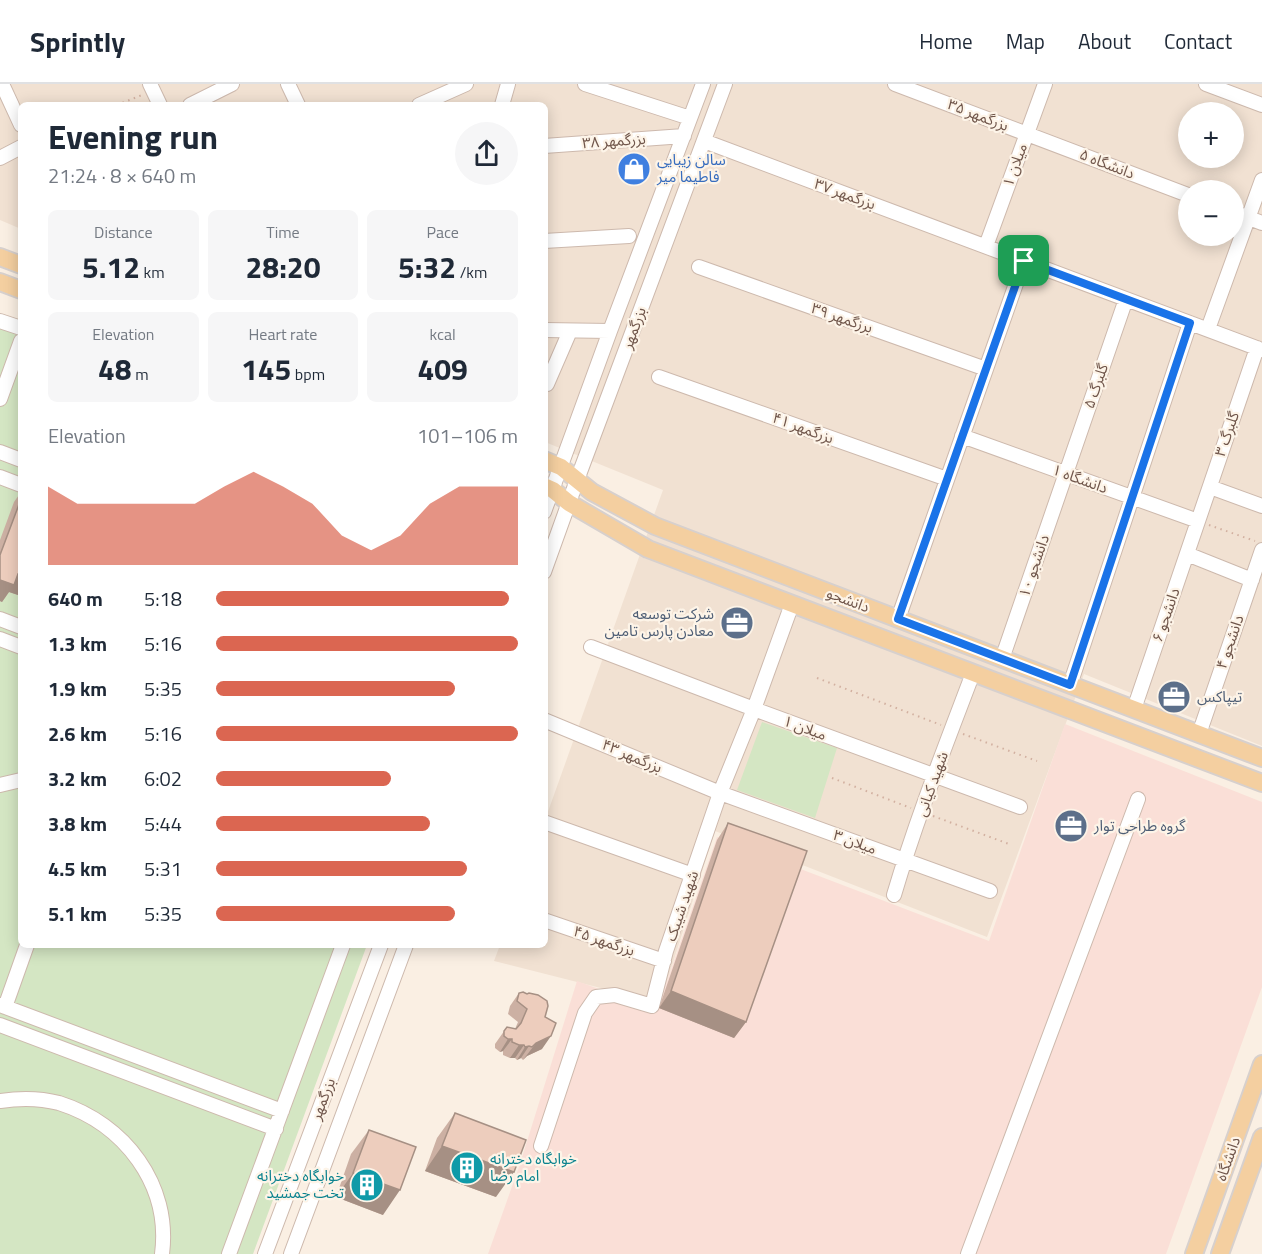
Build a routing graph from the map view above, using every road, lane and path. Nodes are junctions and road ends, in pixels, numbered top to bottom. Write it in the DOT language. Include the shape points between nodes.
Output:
graph roads {
  1 [pos="2,84"];
  2 [pos="232,84"];
  3 [pos="288,84"];
  4 [pos="466,84"];
  5 [pos="508,84"];
  6 [pos="585,84"];
  7 [pos="703,84"];
  8 [pos="725,84"];
  9 [pos="895,84"];
  10 [pos="1045,84"];
  11 [pos="1206,84"];
  12 [pos="151,87"];
  13 [pos="123,102"];
  14 [pos="158,102"];
  15 [pos="196,102"];
  16 [pos="297,102"];
  17 [pos="426,102"];
  18 [pos="503,102"];
  19 [pos="1262,105"];
  20 [pos="690,118"];
  21 [pos="18,119"];
  22 [pos="1027,134"];
  23 [pos="684,136"];
  24 [pos="704,141"];
  25 [pos="548,146"];
  26 [pos="18,149"];
  27 [pos="0,158"];
  28 [pos="1262,180"];
  29 [pos="1178,191"];
  30 [pos="1255,220"];
  31 [pos="629,236"];
  32 [pos="548,241"];
  33 [pos="986,246"];
  34 [pos="0,257"];
  35 [pos="1024,261"];
  36 [pos="18,263"];
  37 [pos="699,267"];
  38 [pos="0,282"];
  39 [pos="18,289"];
  40 [pos="1126,299"];
  41 [pos="0,321"];
  42 [pos="1190,323"];
  43 [pos="18,327"];
  44 [pos="1208,329"];
  45 [pos="548,330"];
  46 [pos="570,331"];
  47 [pos="610,332"];
  48 [pos="18,349"];
  49 [pos="1259,349"];
  50 [pos="986,369"];
  51 [pos="659,377"];
  52 [pos="548,382"];
  53 [pos="0,399"];
  54 [pos="962,436"];
  55 [pos="0,452"];
  56 [pos="18,459"];
  57 [pos="548,462"];
  58 [pos="561,467"];
  59 [pos="1066,474"];
  60 [pos="0,477"];
  61 [pos="947,479"];
  62 [pos="577,480"];
  63 [pos="18,484"];
  64 [pos="1210,487"];
  65 [pos="549,488"];
  66 [pos="1132,498"];
  67 [pos="569,503"];
  68 [pos="1262,506"];
  69 [pos="1198,521"];
  70 [pos="1262,544"];
  71 [pos="1262,550"];
  72 [pos="1187,554"];
  73 [pos="548,561"];
  74 [pos="1252,580"];
  75 [pos="792,604"];
  76 [pos="0,619"];
  77 [pos="898,619"];
  78 [pos="18,626"];
  79 [pos="0,639"];
  80 [pos="18,646"];
  81 [pos="591,647"];
  82 [pos="1002,659"];
  83 [pos="973,673"];
  84 [pos="817,678"];
  85 [pos="1070,685"];
  86 [pos="754,709"];
  87 [pos="1134,709"];
  88 [pos="548,722"];
  89 [pos="952,729"];
  90 [pos="1199,734"];
  91 [pos="1261,756"];
  92 [pos="1037,761"];
  93 [pos="934,776"];
  94 [pos="18,781"];
  95 [pos="1262,783"];
  96 [pos="0,785"];
  97 [pos="720,793"];
  98 [pos="1138,799"];
  99 [pos="1020,807"];
  100 [pos="548,823"];
  101 [pos="905,860"];
  102 [pos="693,875"];
  103 [pos="990,891"];
  104 [pos="894,895"];
  105 [pos="548,921"];
  106 [pos="26,948"];
  107 [pos="342,948"];
  108 [pos="380,948"];
  109 [pos="405,948"];
  110 [pos="664,961"];
  111 [pos="2,1006"];
  112 [pos="0,1025"];
  113 [pos="1262,1066"];
  114 [pos="0,1101"];
  115 [pos="282,1111"];
  116 [pos="276,1129"];
  117 [pos="1262,1137"];
  118 [pos="541,1146"];
  119 [pos="303,1152"];
  120 [pos="326,1161"];
  121 [pos="162,1254"];
  122 [pos="230,1254"];
  123 [pos="265,1254"];
  124 [pos="291,1254"];
  125 [pos="968,1254"];
  126 [pos="1194,1254"];
  127 [pos="1221,1254"];
  1 -- 21 [label="street"];
  2 -- 15 [label="street"];
  3 -- 16 [label="street"];
  4 -- 17 [label="street"];
  5 -- 18 [label="street"];
  6 -- 20 [label="street"];
  7 -- 20 [label="street, بزرگمهر"];
  8 -- 24 [label="street, بزرگمهر"];
  9 -- 22 [label="street, بزرگمهر ۳۵"];
  10 -- 22 [label="street, میلان ۱"];
  11 -- 19 [label="street"];
  12 -- 13 [label="path"];
  12 -- 14 [label="street"];
  20 -- 23 [label="street, بزرگمهر"];
  22 -- 29 [label="street, دانشگاه ۵"];
  22 -- 33 [label="street, میلان ۱"];
  23 -- 25 [label="street, بزرگمهر ۳۸"];
  23 -- 47 [label="street, بزرگمهر"];
  24 -- 33 [label="street, بزرگمهر ۳۷"];
  24 -- 62 [label="street, بزرگمهر"];
  26 -- 27 [label="street"];
  28 -- 30 [label="street"];
  30 -- 44 [label="street"];
  31 -- 32 [label="street"];
  33 -- 35 [label="street, بزرگمهر ۳۷"];
  34 -- 36 [label="main road"];
  35 -- 40 [label="street, بزرگمهر ۳۷"];
  35 -- 50 [label="street"];
  37 -- 50 [label="street, برزگمهر ۳۹"];
  38 -- 39 [label="main road"];
  40 -- 42 [label="street, بزرگمهر ۳۷"];
  40 -- 59 [label="street, گلبرگ ۵"];
  41 -- 43 [label="street"];
  42 -- 44 [label="street, بزرگمهر ۳۷"];
  42 -- 66 [label="street"];
  44 -- 49 [label="street, بزرگمهر ۳۷"];
  45 -- 46 [label="street"];
  46 -- 47 [label="street"];
  46 -- 52 [label="street"];
  47 -- 58 [label="street, بزرگمهر"];
  48 -- 53 [label="street"];
  49 -- 64 [label="street, گلبرگ ۳"];
  50 -- 54 [label="street"];
  51 -- 61 [label="street, بزرگمهر ۴۱"];
  54 -- 59 [label="street, دانشگاه ۱"];
  54 -- 61 [label="street"];
  55 -- 56 [label="street"];
  57 -- 58 [label="main road, دانشجو"];
  58 -- 62 [label="main road, دانشجو"];
  58 -- 65 [label="street, بزرگمهر"];
  59 -- 66 [label="street, دانشگاه ۱"];
  59 -- 82 [label="street, دانشجو ۱۰"];
  60 -- 63 [label="street"];
  61 -- 77 [label="street"];
  62 -- 67 [label="street, بزرگمهر"];
  62 -- 77 [label="main road, دانشجو" via="655,526"];
  64 -- 68 [label="street"];
  64 -- 69 [label="street, گلبرگ ۳"];
  65 -- 67 [label="main road, دانشجو"];
  66 -- 69 [label="street, دانشگاه ۱"];
  66 -- 85 [label="street"];
  67 -- 73 [label="street, بزرگمهر"];
  67 -- 75 [label="main road, دانشجو" via="648,549"];
  69 -- 70 [label="path"];
  69 -- 72 [label="street, دانشجو ۶"];
  71 -- 74 [label="street, دانشجو ۴"];
  72 -- 74 [label="street"];
  72 -- 87 [label="street, دانشجو ۶"];
  74 -- 90 [label="street, دانشجو ۴"];
  75 -- 83 [label="main road, دانشجو"];
  75 -- 86 [label="street, شهید شیبک"];
  76 -- 78 [label="street"];
  77 -- 82 [label="main road, دانشجو"];
  79 -- 80 [label="street"];
  81 -- 86 [label="street, میلان ۱"];
  82 -- 85 [label="main road, دانشجو"];
  83 -- 89 [label="street, شهید کیانی"];
  83 -- 95 [label="main road, دانشجو"];
  84 -- 89 [label="path"];
  85 -- 87 [label="main road, دانشجو"];
  86 -- 93 [label="street, میلان ۱"];
  86 -- 97 [label="street, شهید شیبک"];
  87 -- 90 [label="main road, دانشجو"];
  88 -- 97 [label="street, بزرگمهر ۴۳"];
  89 -- 92 [label="path"];
  89 -- 93 [label="street, شهید کیانی"];
  90 -- 91 [label="main road, دانشجو"];
  93 -- 99 [label="street, میلان ۱"];
  93 -- 101 [label="street, شهید کیانی"];
  94 -- 96 [label="street"];
  97 -- 101 [label="street, میلان ۳"];
  97 -- 102 [label="street, شهید شیبک"];
  98 -- 125 [label="street"];
  100 -- 102 [label="street"];
  101 -- 103 [label="street, میلان ۳"];
  101 -- 104 [label="street, شهید کیانی"];
  102 -- 110 [label="street, شهید شیبک"];
  105 -- 110 [label="street, بزرگمهر ۴۵"];
  106 -- 111 [label="street"];
  107 -- 115 [label="street"];
  108 -- 119 [label="street, بزرگمهر"];
  109 -- 120 [label="street, بزرگمهر"];
  110 -- 118 [label="street, شهید شیبک" via="652,1006 615,995 596,997 585,1013"];
  111 -- 115 [label="street"];
  112 -- 116 [label="street"];
  113 -- 126 [label="main road, دانشگاه"];
  114 -- 121 [label="street" via="21,1098 58,1103 92,1117 122,1139 144,1168 159,1202"];
  115 -- 116 [label="street"];
  116 -- 122 [label="street"];
  117 -- 127 [label="main road, دانشگاه"];
  119 -- 120 [label="street"];
  119 -- 123 [label="street, بزرگمهر"];
  120 -- 124 [label="street, بزرگمهر"];
}
